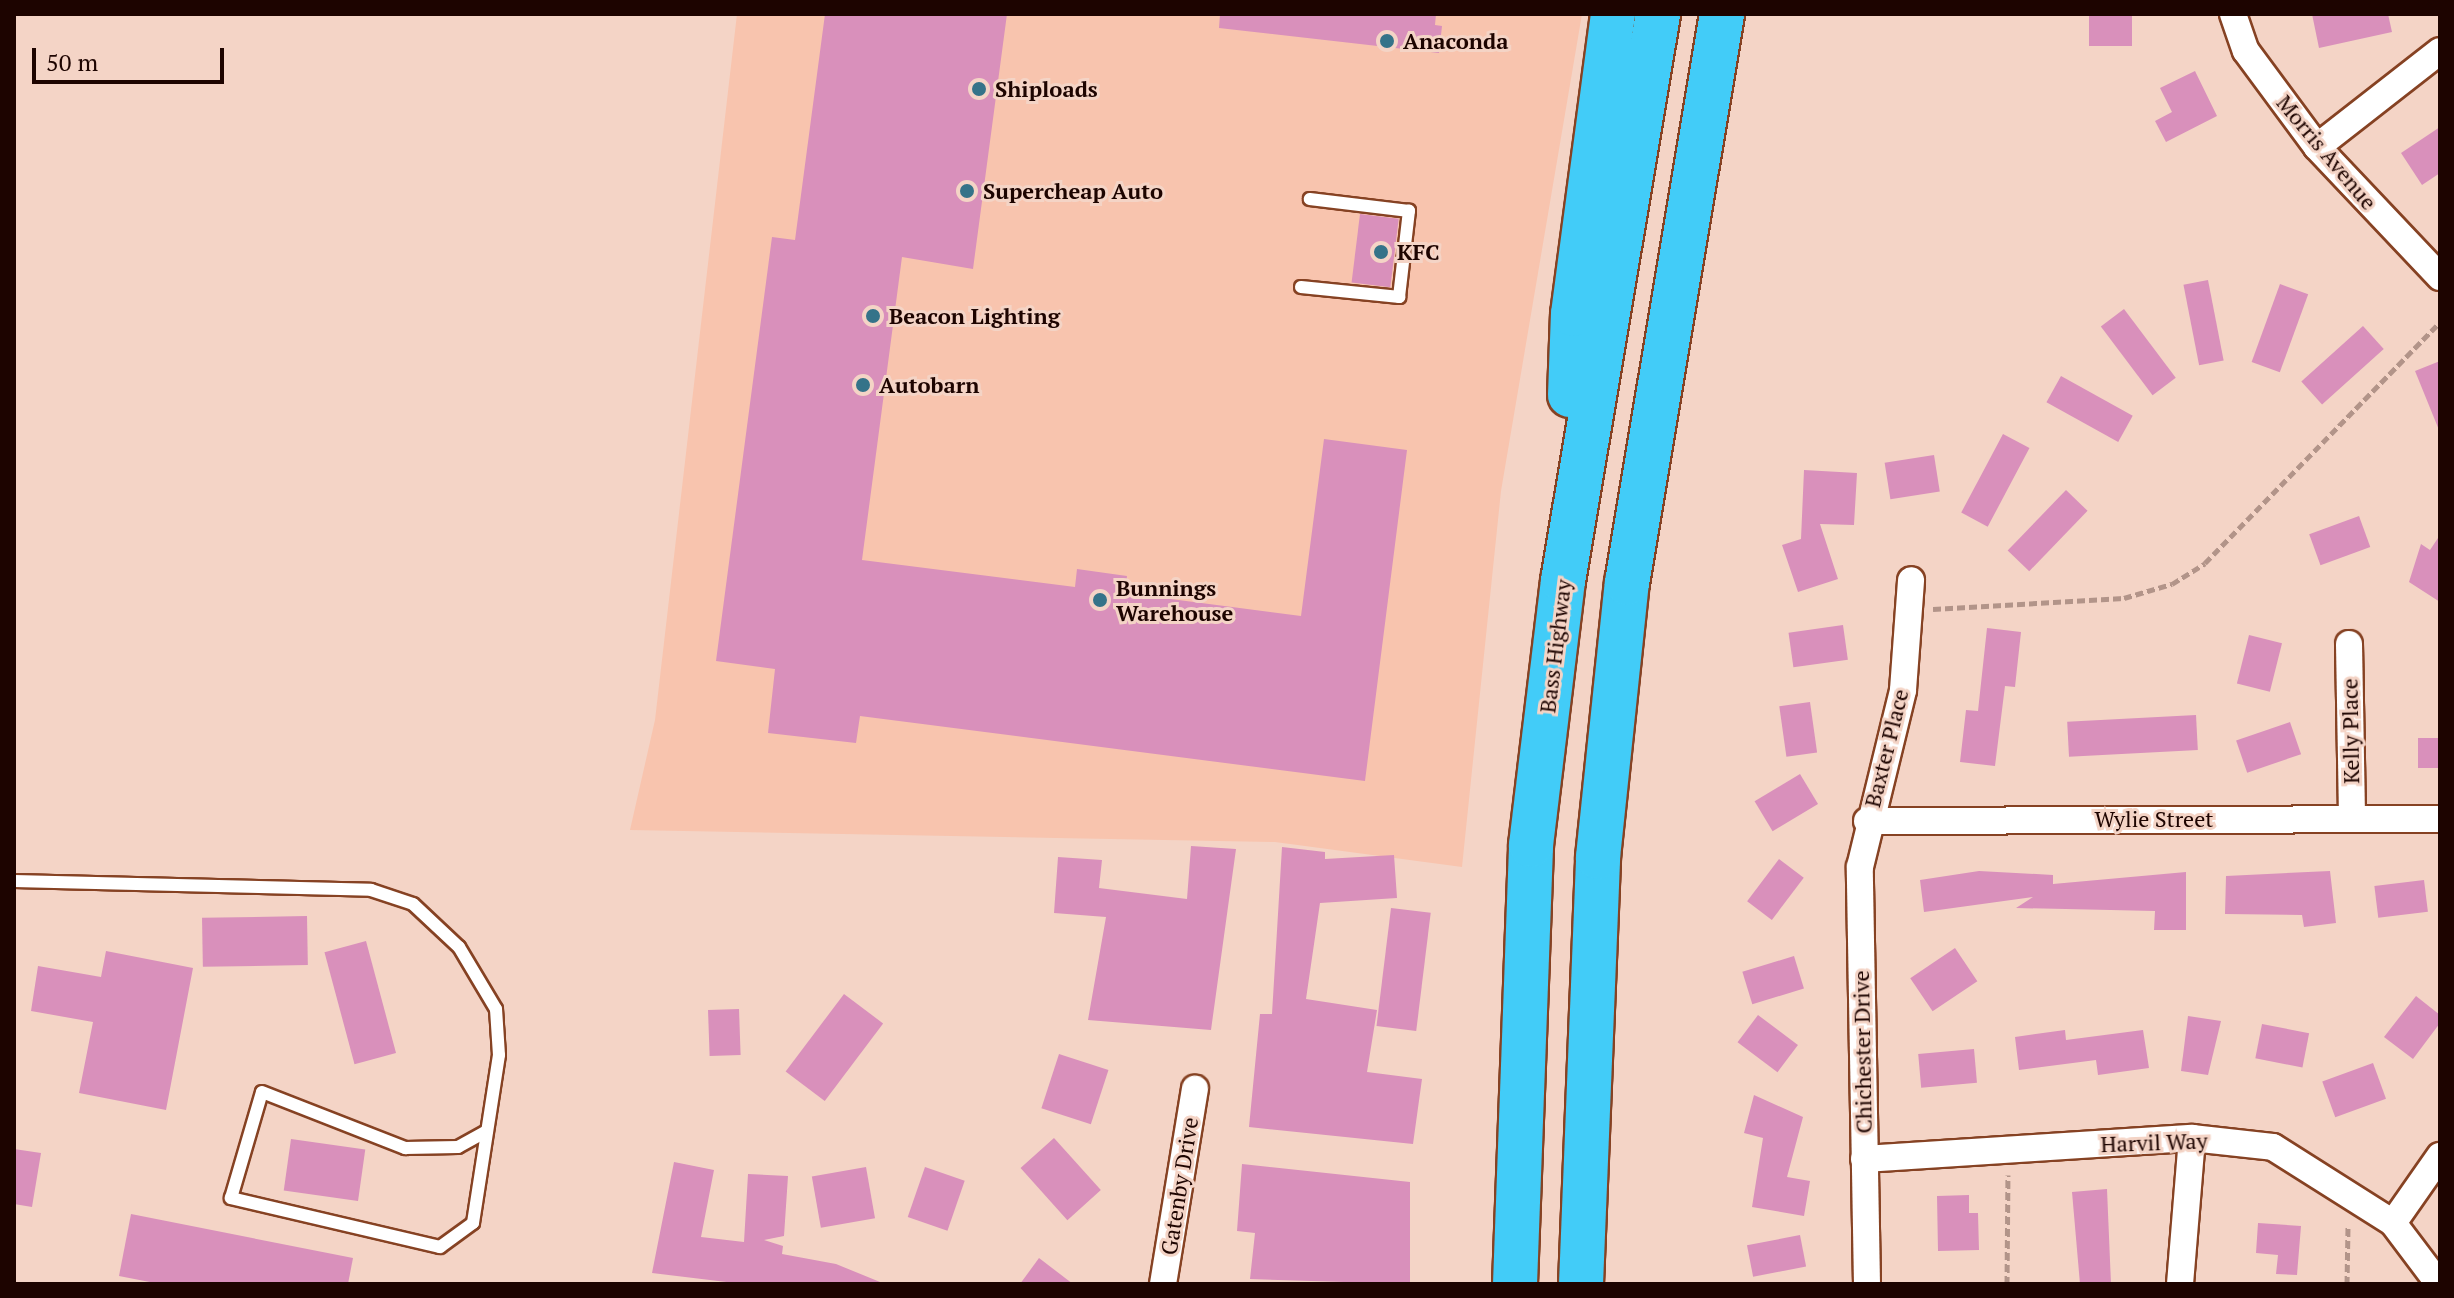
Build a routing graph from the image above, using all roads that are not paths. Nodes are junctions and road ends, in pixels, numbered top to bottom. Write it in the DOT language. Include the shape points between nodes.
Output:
graph roads {
  1 [pos="1613,14"];
  2 [pos="1658,14"];
  3 [pos="1722,14"];
  4 [pos="2233,14"];
  5 [pos="2440,51"];
  6 [pos="2317,147"];
  7 [pos="1310,199"];
  8 [pos="2440,277"];
  9 [pos="1301,287"];
  10 [pos="1911,580"];
  11 [pos="1563,581"];
  12 [pos="2349,644"];
  13 [pos="2352,818"];
  14 [pos="2440,819"];
  15 [pos="1867,821"];
  16 [pos="14,881"];
  17 [pos="1195,1089"];
  18 [pos="485,1132"];
  19 [pos="2192,1138"];
  20 [pos="2440,1156"];
  21 [pos="1864,1159"];
  22 [pos="2393,1223"];
  23 [pos="1163,1284"];
  24 [pos="1515,1284"];
  25 [pos="1581,1284"];
  26 [pos="1867,1284"];
  27 [pos="2180,1284"];
  28 [pos="2439,1284"];
  1 -- 11 [label="highway" via="1573,314"];
  2 -- 11 [label="highway, Bass Highway"];
  3 -- 25 [label="highway" via="1627,583 1598,857"];
  4 -- 6 [label="street, Morris Avenue" via="2246,51"];
  5 -- 6 [label="street"];
  6 -- 8 [label="street, Morris Avenue"];
  7 -- 9 [label="lane" via="1409,211 1399,297"];
  10 -- 15 [label="street, Baxter Place" via="1903,690"];
  11 -- 24 [label="highway, Bass Highway" via="1531,845"];
  12 -- 13 [label="street, Kelly Place"];
  13 -- 14 [label="street, Wylie Street"];
  13 -- 15 [label="street, Wylie Street"];
  15 -- 21 [label="street, Chichester Drive" via="1860,867"];
  16 -- 18 [label="lane" via="317,884 413,904 459,947 496,1009 499,1055"];
  17 -- 23 [label="street, Gatenby Drive"];
  18 -- 18 [label="lane" via="473,1223 440,1247 231,1198 262,1092 405,1148 458,1147"];
  19 -- 21 [label="street, Harvil Way"];
  19 -- 22 [label="street, Harvil Way" via="2273,1147"];
  19 -- 27 [label="street"];
  20 -- 22 [label="street"];
  21 -- 26 [label="street, Chichester Drive"];
  22 -- 28 [label="street, Harvil Way"];
}
